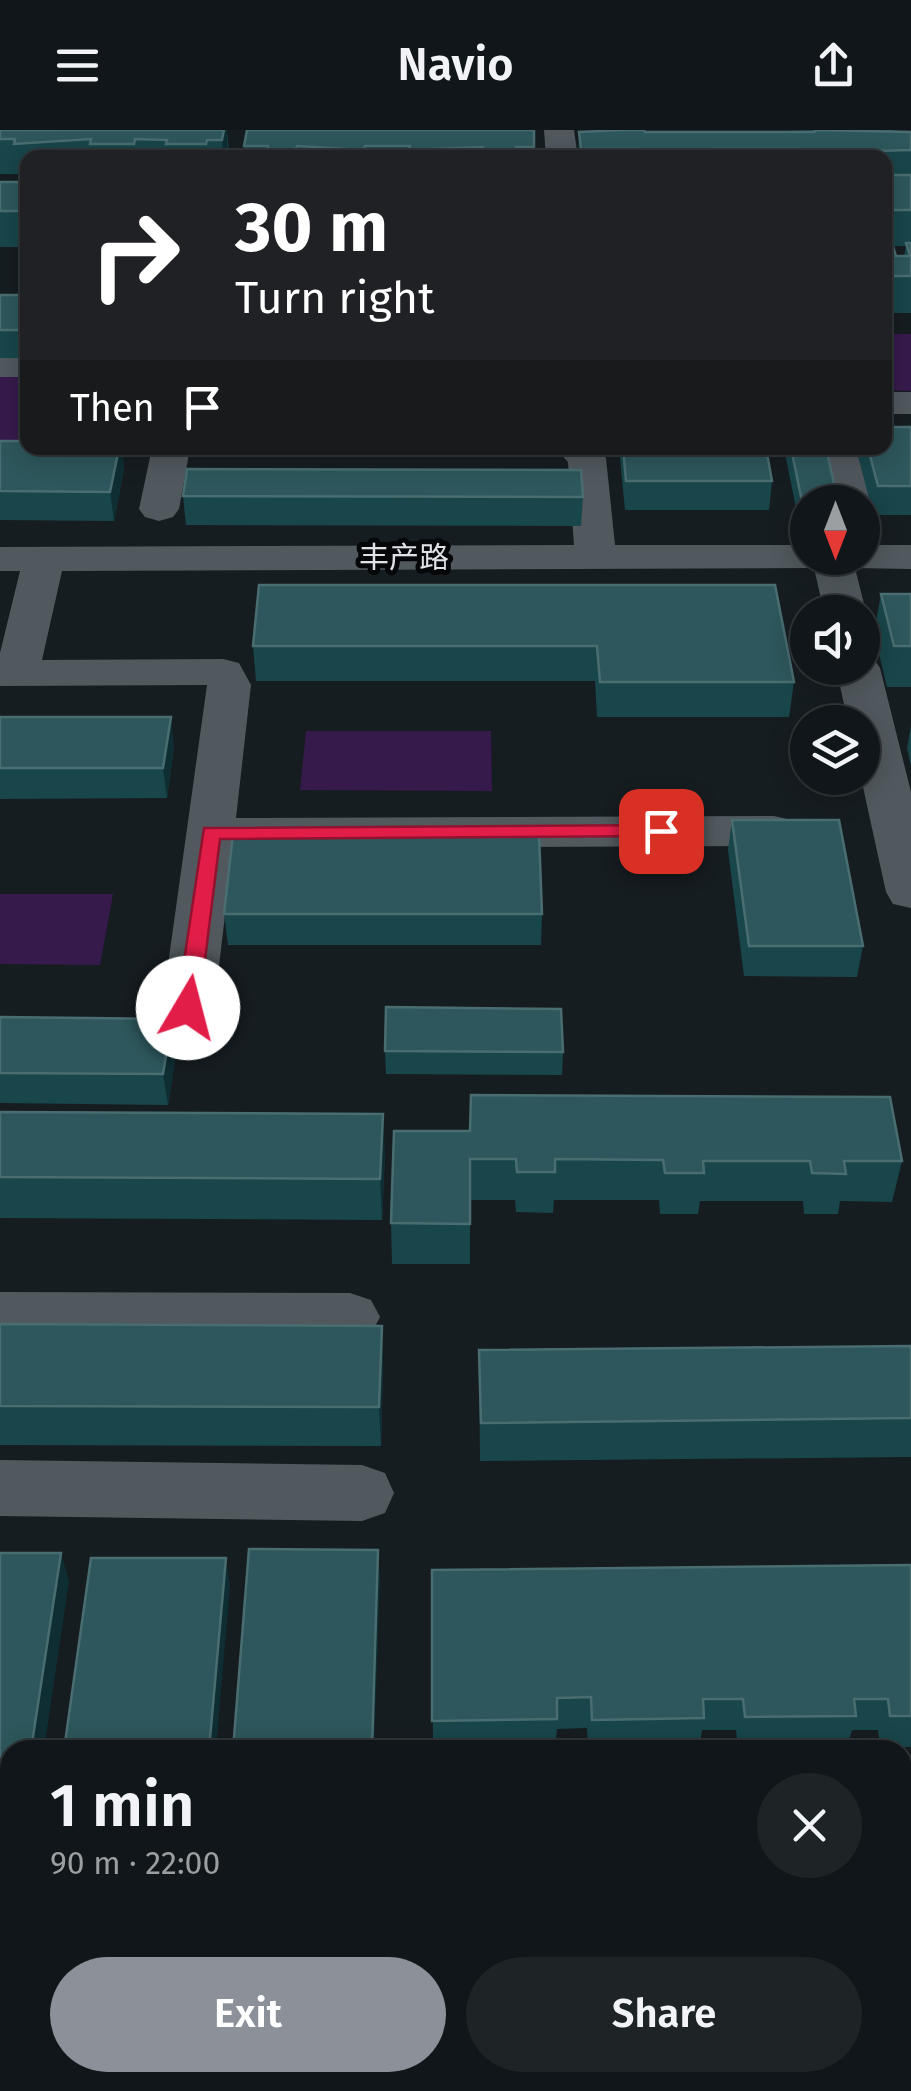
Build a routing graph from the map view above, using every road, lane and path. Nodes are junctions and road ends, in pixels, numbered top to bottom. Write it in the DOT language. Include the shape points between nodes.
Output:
graph roads {
  1 [pos="170,455"];
  2 [pos="583,455"];
  3 [pos="839,455"];
  4 [pos="847,485"];
  5 [pos="160,509"];
  6 [pos="880,556"];
  7 [pos="790,557"];
  8 [pos="911,557"];
  9 [pos="596,558"];
  10 [pos="44,559"];
  11 [pos="0,560"];
  12 [pos="9,672"];
  13 [pos="862,685"];
  14 [pos="774,831"];
  15 [pos="211,833"];
  16 [pos="911,892"];
  17 [pos="188,1008"];
  18 [pos="0,1316"];
  19 [pos="350,1317"];
  20 [pos="0,1488"];
  21 [pos="362,1492"];
  1 -- 5 [label="street"];
  2 -- 9 [label="street"];
  3 -- 4 [label="street"];
  6 -- 8 [label="street"];
  7 -- 9 [label="street, 丰产路"];
  9 -- 10 [label="street, 丰产路"];
  10 -- 11 [label="street, 丰产路"];
  10 -- 12 [label="street"];
  12 -- 15 [label="street" via="227,675"];
  13 -- 16 [label="street"];
  14 -- 15 [label="street"];
  15 -- 17 [label="street"];
  18 -- 19 [label="street"];
  20 -- 21 [label="street"];
}
